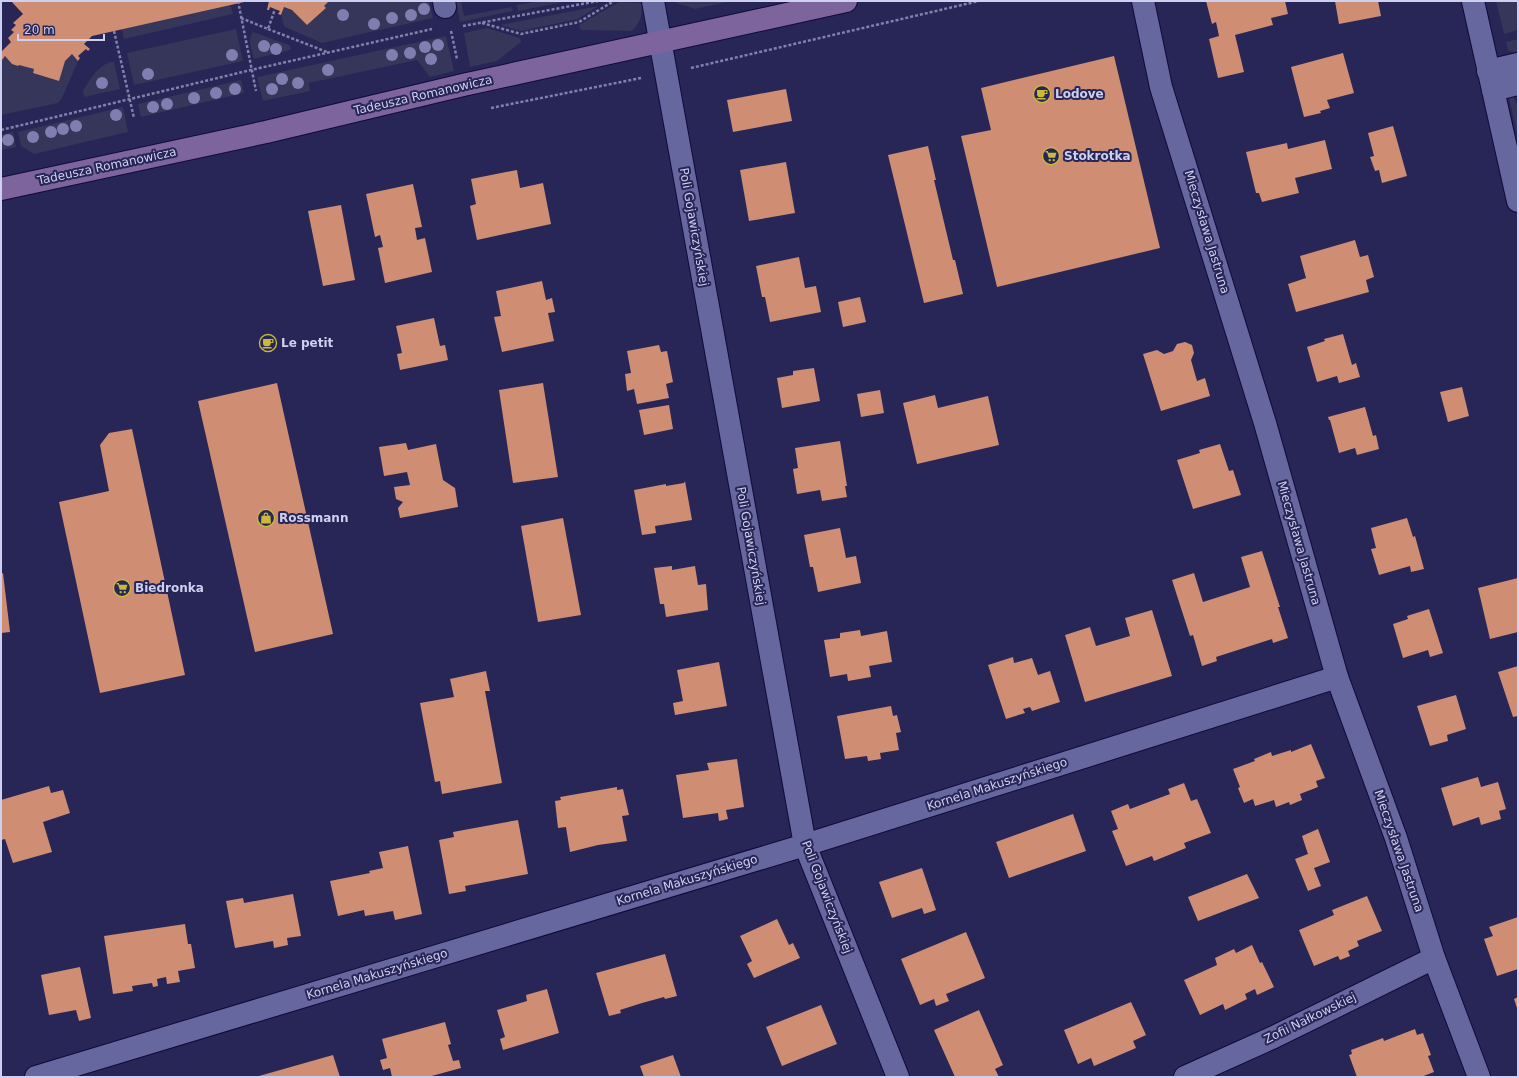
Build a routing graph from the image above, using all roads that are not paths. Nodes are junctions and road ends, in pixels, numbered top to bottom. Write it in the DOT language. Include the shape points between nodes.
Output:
graph roads {
  1 [pos="653,1"];
  2 [pos="846,1"];
  3 [pos="1143,1"];
  4 [pos="1473,1"];
  5 [pos="660,42"];
  6 [pos="1518,64"];
  7 [pos="1491,80"];
  8 [pos="1518,84"];
  9 [pos="1,189"];
  10 [pos="1518,201"];
  11 [pos="1337,677"];
  12 [pos="805,845"];
  13 [pos="1434,958"];
  14 [pos="36,1077"];
  15 [pos="898,1077"];
  16 [pos="1185,1077"];
  17 [pos="1478,1077"];
  1 -- 5 [label="street, Poli Gojawiczyńskiej"];
  2 -- 5 [label="street, Tadeusza Romanowicza"];
  3 -- 11 [label="street, Mieczysława Jastruna" via="1161,87 1266,423"];
  4 -- 7 [label="street"];
  5 -- 9 [label="street, Tadeusza Romanowicza" via="266,132"];
  5 -- 12 [label="street, Poli Gojawiczyńskiej"];
  6 -- 7 [label="street"];
  7 -- 8 [label="street"];
  7 -- 10 [label="street"];
  11 -- 12 [label="street, Kornela Makuszyńskiego"];
  11 -- 13 [label="street, Mieczysława Jastruna" via="1396,838"];
  12 -- 14 [label="street, Kornela Makuszyńskiego"];
  12 -- 15 [label="street, Poli Gojawiczyńskiej"];
  13 -- 16 [label="street, Zofii Nałkowskiej"];
  13 -- 17 [label="street, Mieczysława Jastruna"];
}
